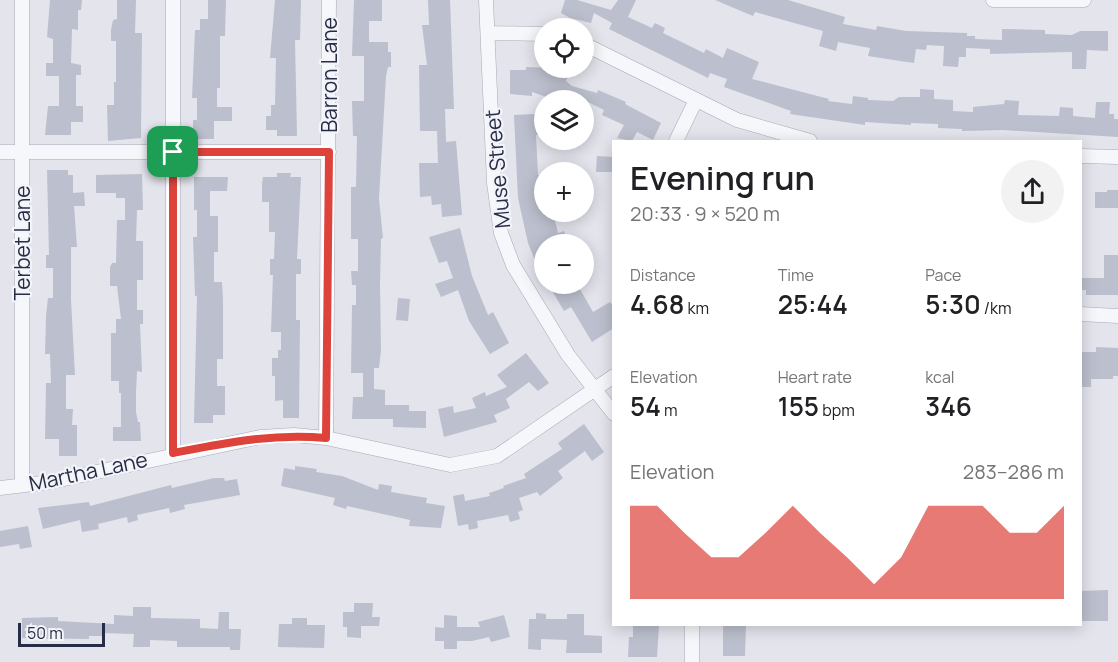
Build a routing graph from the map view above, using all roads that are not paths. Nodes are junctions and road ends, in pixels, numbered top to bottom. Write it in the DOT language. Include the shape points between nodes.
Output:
graph roads {
  1 [pos="22,0"];
  2 [pos="173,0"];
  3 [pos="329,0"];
  4 [pos="486,0"];
  5 [pos="993,0"];
  6 [pos="1084,0"];
  7 [pos="488,33"];
  8 [pos="534,34"];
  9 [pos="594,49"];
  10 [pos="696,100"];
  11 [pos="676,140"];
  12 [pos="807,140"];
  13 [pos="0,152"];
  14 [pos="22,152"];
  15 [pos="173,152"];
  16 [pos="329,152"];
  17 [pos="1082,156"];
  18 [pos="1118,157"];
  19 [pos="1082,314"];
  20 [pos="1118,316"];
  21 [pos="612,377"];
  22 [pos="593,388"];
  23 [pos="612,412"];
  24 [pos="326,438"];
  25 [pos="173,453"];
  26 [pos="22,485"];
  27 [pos="0,488"];
  28 [pos="692,626"];
  29 [pos="692,662"];
  1 -- 14 [label="street, Terbet Lane"];
  2 -- 15 [label="street"];
  3 -- 16 [label="street, Barron Lane"];
  4 -- 7 [label="street, Muse Street"];
  5 -- 6 [label="street"];
  7 -- 8 [label="street"];
  7 -- 22 [label="street, Muse Street" via="494,183 501,233 513,265"];
  9 -- 10 [label="street"];
  10 -- 11 [label="street"];
  10 -- 12 [label="street" via="737,120"];
  13 -- 14 [label="street"];
  14 -- 15 [label="street"];
  14 -- 26 [label="street, Terbet Lane"];
  15 -- 16 [label="street"];
  15 -- 25 [label="street"];
  16 -- 24 [label="street, Barron Lane"];
  17 -- 18 [label="street"];
  19 -- 20 [label="street"];
  21 -- 22 [label="street, Martha Lane"];
  22 -- 23 [label="street, Muse Street"];
  22 -- 24 [label="street, Martha Lane" via="497,456 450,465"];
  24 -- 25 [label="street, Martha Lane" via="260,437"];
  25 -- 26 [label="street, Martha Lane"];
  26 -- 27 [label="street, Martha Lane"];
  28 -- 29 [label="street"];
}
